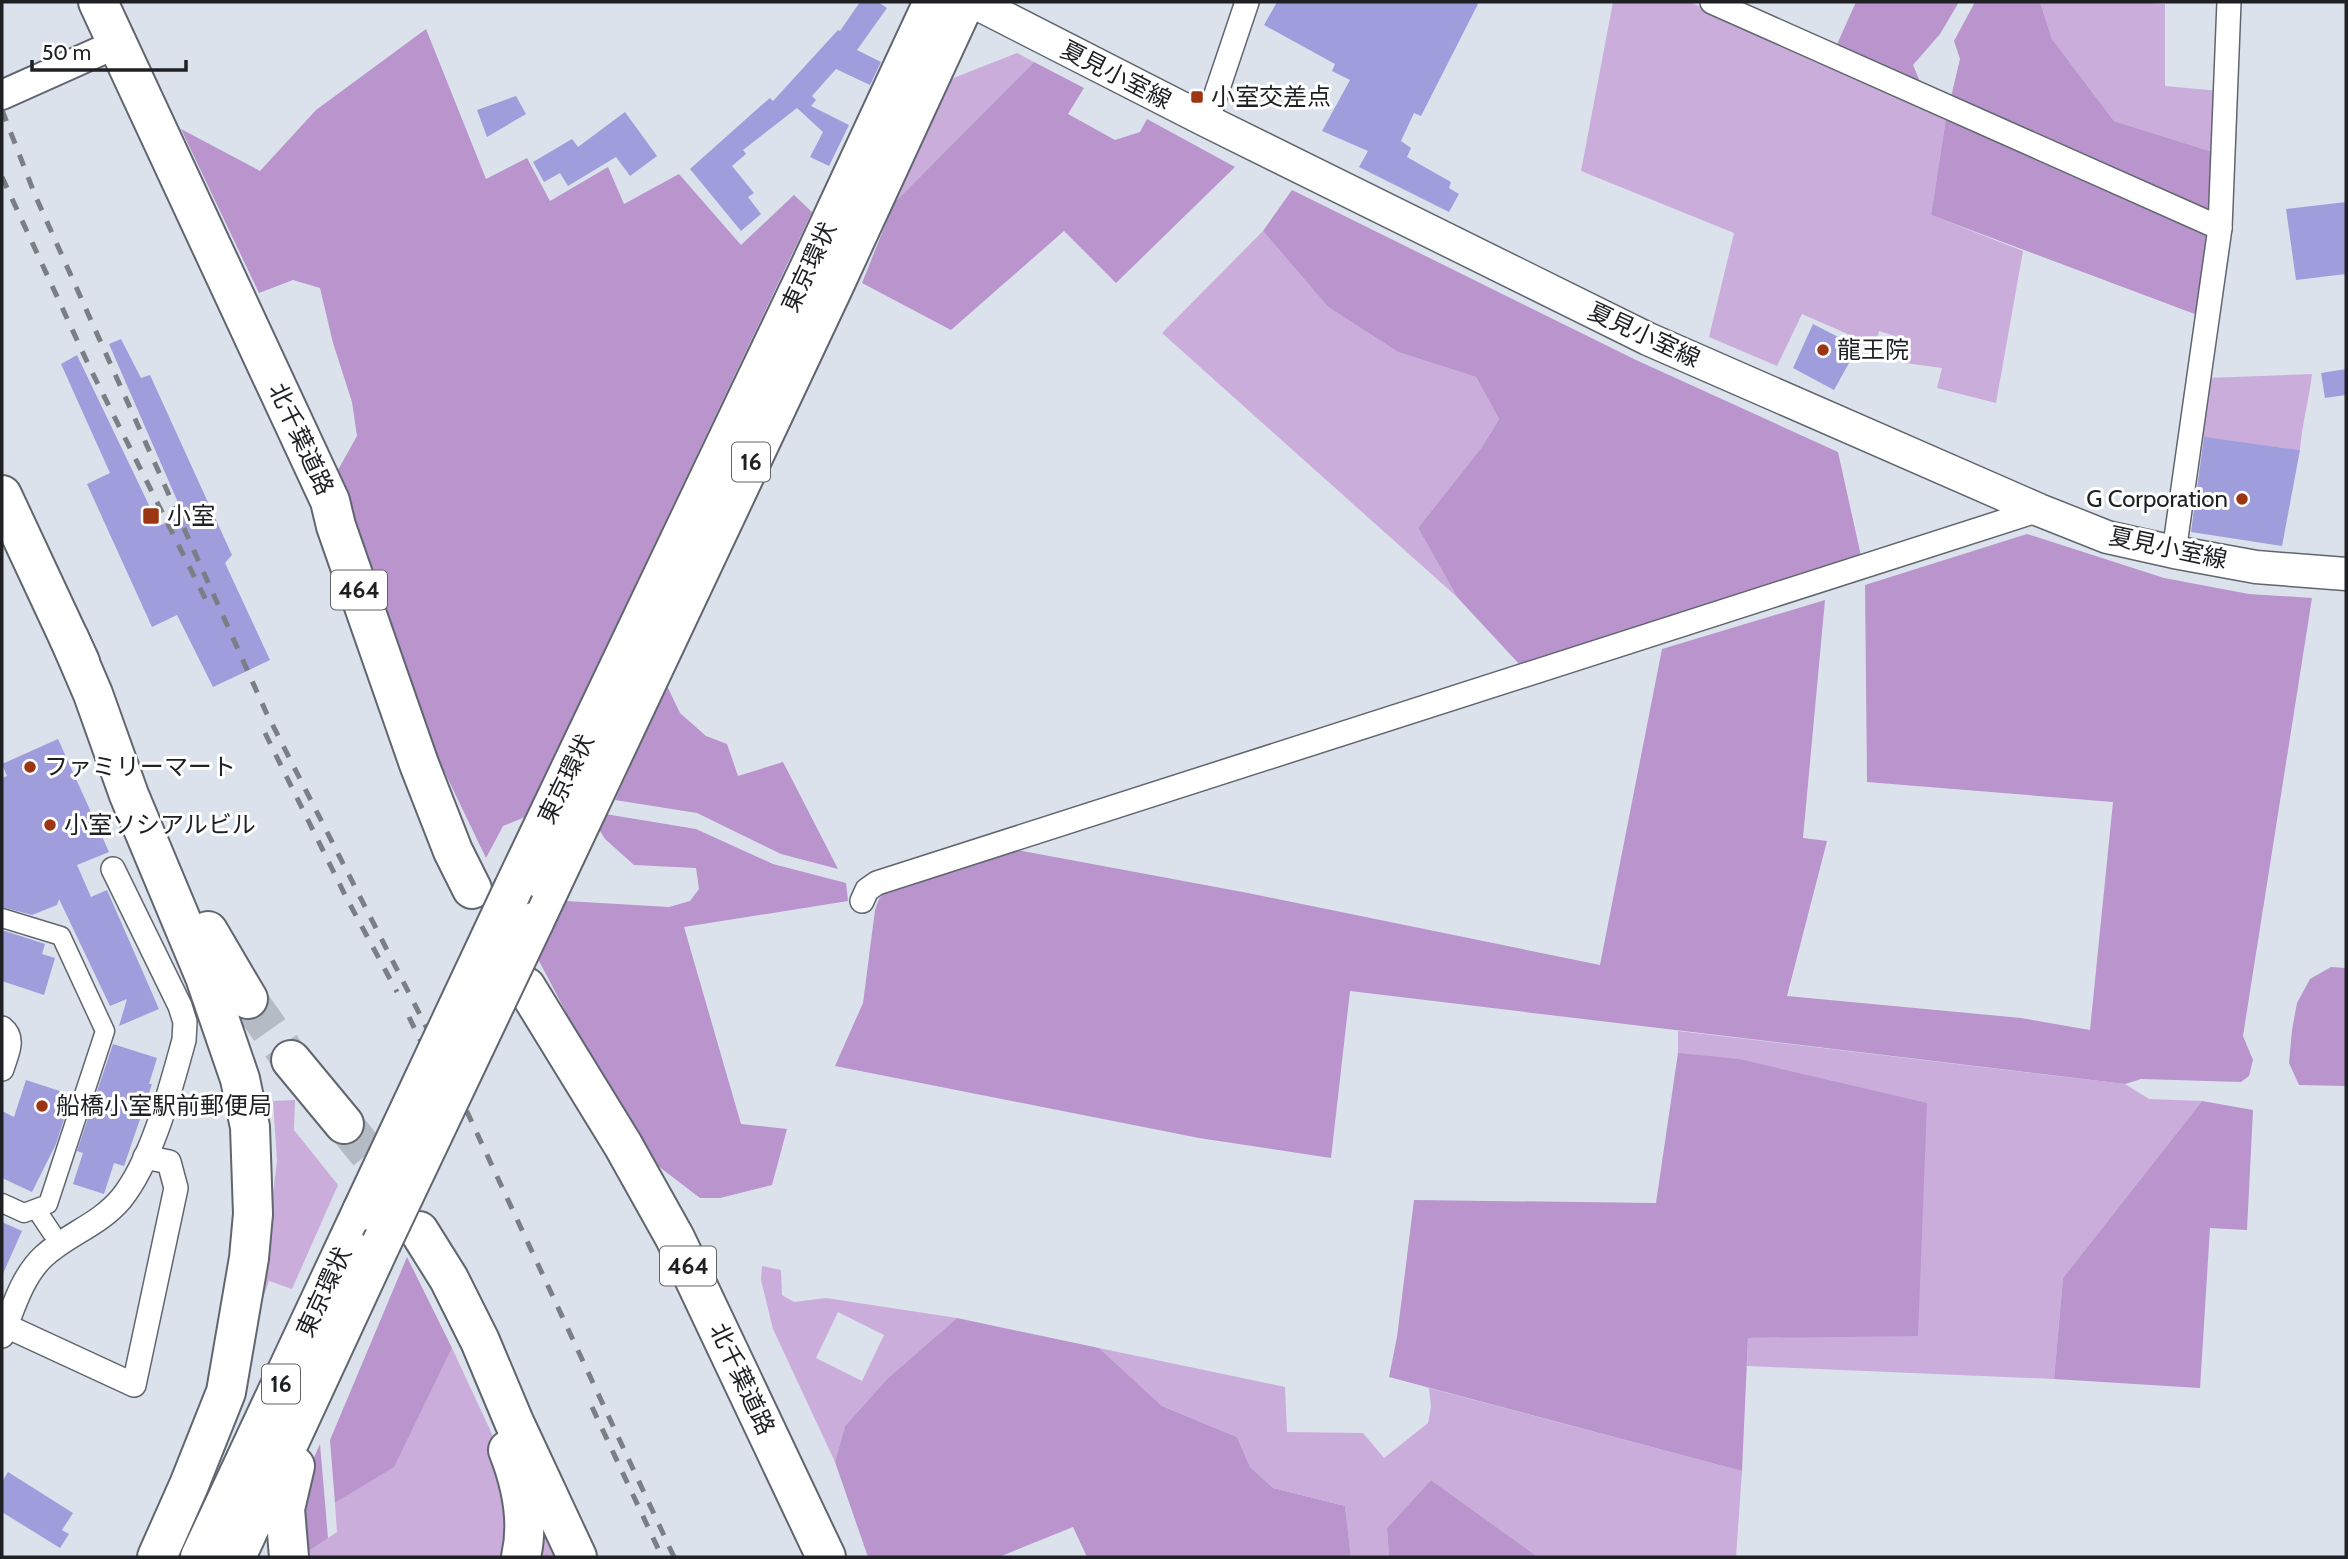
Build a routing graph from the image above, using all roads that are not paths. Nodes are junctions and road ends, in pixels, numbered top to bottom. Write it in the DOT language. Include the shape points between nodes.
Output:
graph roads {
  1 [pos="98,2"];
  2 [pos="933,2"];
  3 [pos="965,2"];
  4 [pos="974,2"];
  5 [pos="1247,2"];
  6 [pos="1712,2"];
  7 [pos="2230,2"];
  8 [pos="102,50"];
  9 [pos="2,95"];
  10 [pos="1207,121"];
  11 [pos="2220,228"];
  12 [pos="2,495"];
  13 [pos="2039,510"];
  14 [pos="2174,552"];
  15 [pos="2346,574"];
  16 [pos="69,638"];
  17 [pos="113,869"];
  18 [pos="472,889"];
  19 [pos="862,901"];
  20 [pos="2,918"];
  21 [pos="526,987"];
  22 [pos="248,999"];
  23 [pos="2,1028"];
  24 [pos="291,1060"];
  25 [pos="2,1069"];
  26 [pos="344,1124"];
  27 [pos="145,1157"];
  28 [pos="2,1203"];
  29 [pos="36,1209"];
  30 [pos="52,1233"];
  31 [pos="364,1279"];
  32 [pos="4,1330"];
  33 [pos="195,1548"];
  34 [pos="157,1557"];
  35 [pos="236,1557"];
  36 [pos="289,1557"];
  37 [pos="521,1557"];
  38 [pos="577,1557"];
  39 [pos="826,1557"];
  1 -- 8 [label="highway, 北千葉道路 / 464"];
  2 -- 33 [label="highway, 東京環状 / 16, bridge" via="563,785 356,1202"];
  3 -- 31 [label="highway, 東京環状 / 16, bridge"];
  4 -- 10 [label="main road, 夏見小室線"];
  5 -- 10 [label="street"];
  6 -- 11 [label="street"];
  7 -- 11 [label="street"];
  8 -- 9 [label="street"];
  8 -- 18 [label="highway, 北千葉道路 / 464" via="330,501 419,764"];
  10 -- 13 [label="main road, 夏見小室線" via="1648,339"];
  11 -- 14 [label="street"];
  12 -- 16 [label="highway"];
  13 -- 14 [label="main road, 夏見小室線" via="2107,537"];
  13 -- 19 [label="street" via="877,883"];
  14 -- 15 [label="main road, 夏見小室線" via="2256,567"];
  16 -- 22 [label="highway" via="189,896"];
  16 -- 34 [label="highway" via="205,977 240,1079 250,1127 250,1258 226,1392"];
  17 -- 27 [label="street" via="180,1006 186,1030"];
  20 -- 29 [label="street" via="61,936 105,1031 48,1204"];
  21 -- 39 [label="highway, 北千葉道路 / 464" via="675,1238"];
  23 -- 25 [label="street" via="10,1042"];
  24 -- 26 [label="highway"];
  27 -- 32 [label="street" via="108,1212 29,1271"];
  27 -- 32 [label="street" via="169,1162 176,1188 134,1385 15,1330"];
  28 -- 29 [label="street" via="24,1213"];
  29 -- 30 [label="street"];
  31 -- 35 [label="highway, 東京環状 / 16"];
  31 -- 36 [label="highway" via="358,1330 292,1473 285,1510"];
  37 -- 38 [label="highway" via="526,1531 512,1460 419,1231 480,1341"];
}
